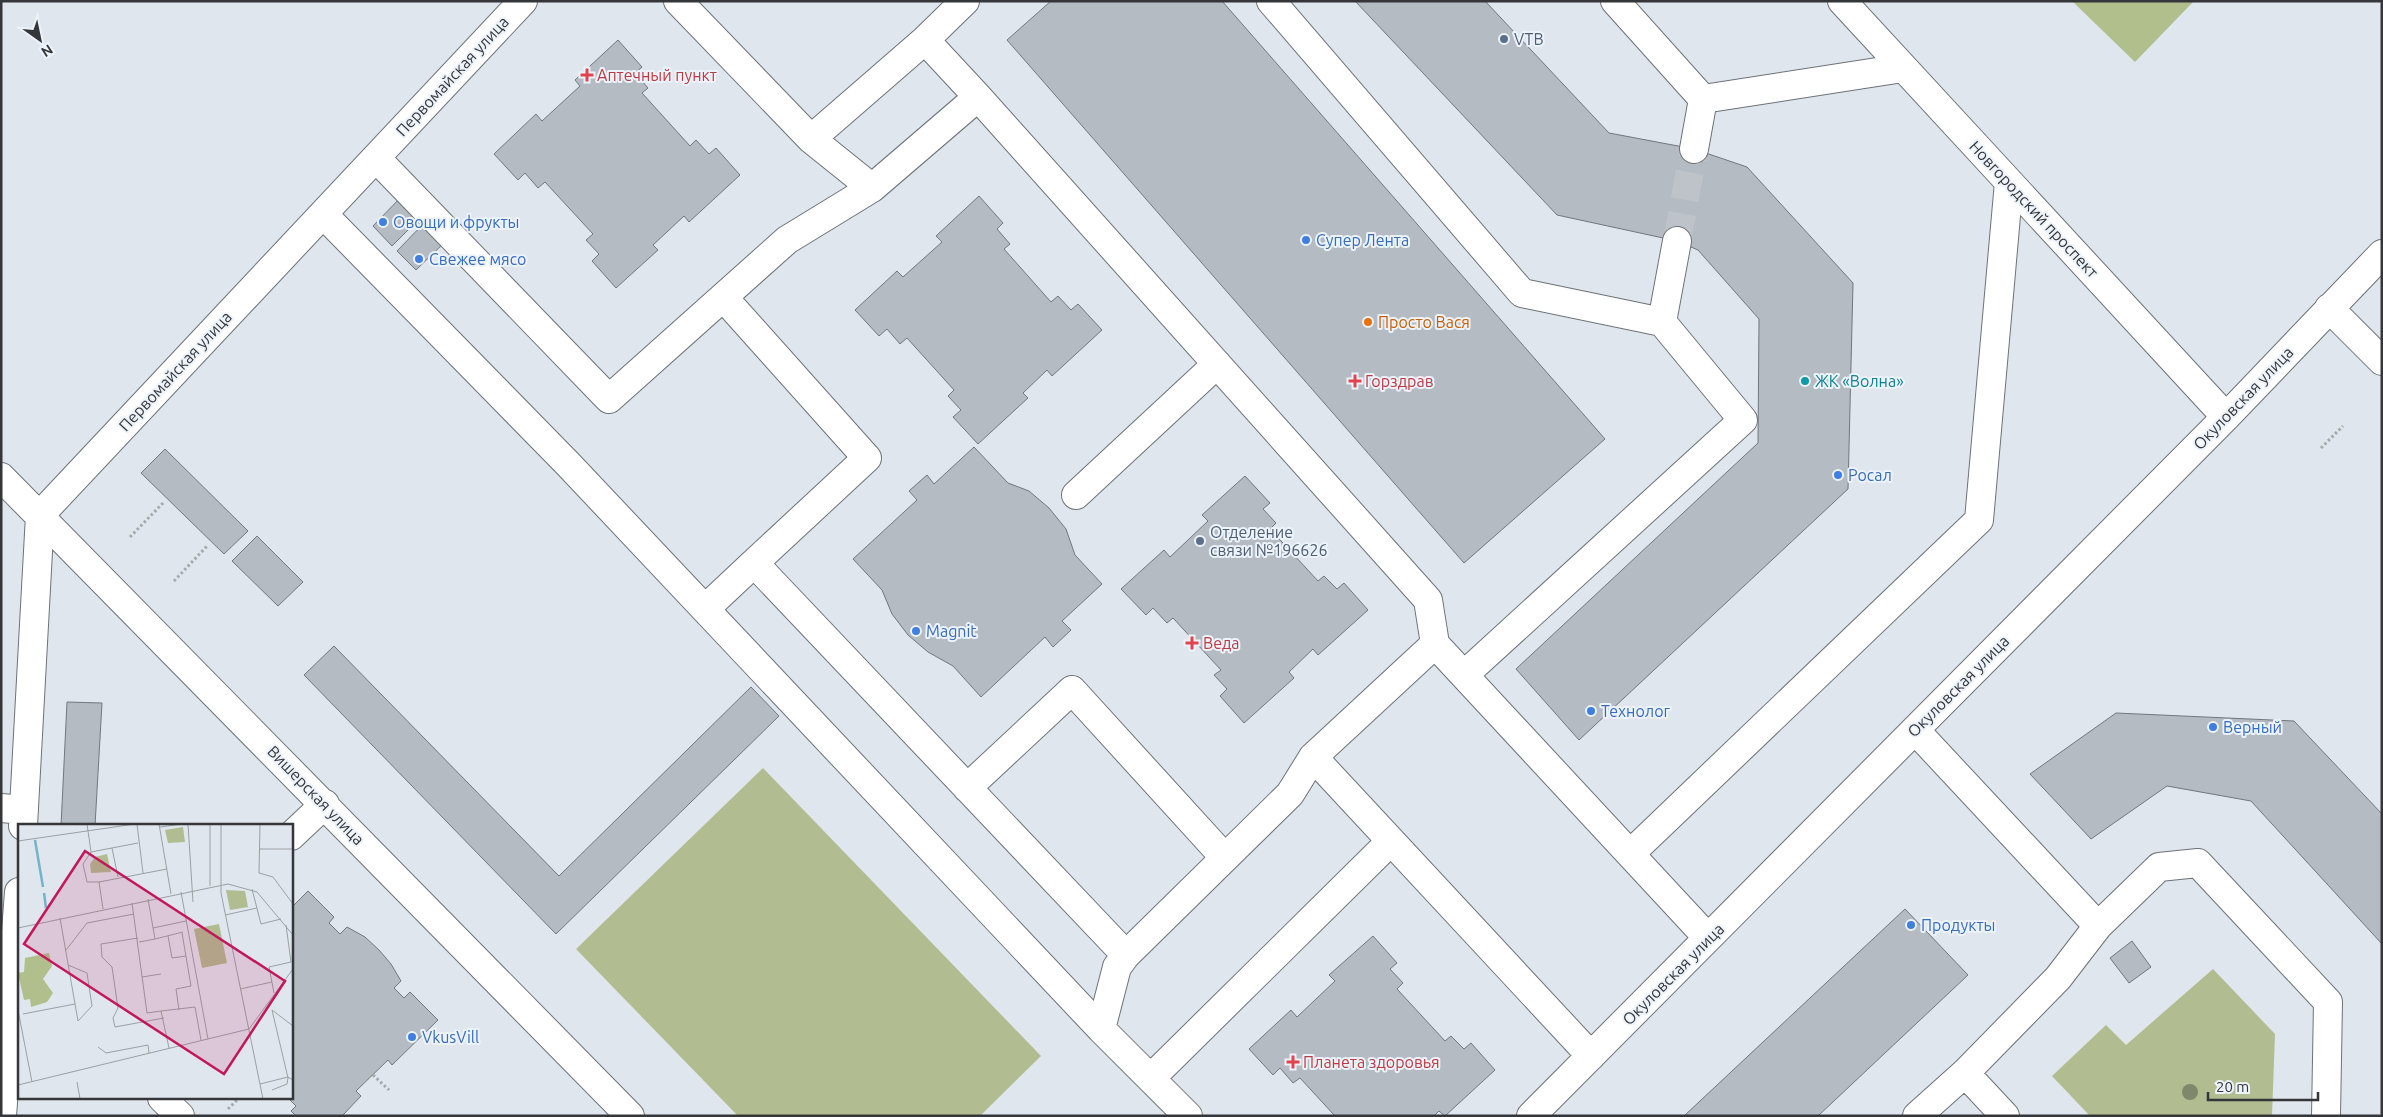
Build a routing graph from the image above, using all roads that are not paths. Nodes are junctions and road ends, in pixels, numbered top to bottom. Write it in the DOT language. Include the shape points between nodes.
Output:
graph roads {
  1 [pos="523,1"];
  2 [pos="678,1"];
  3 [pos="965,1"];
  4 [pos="1270,1"];
  5 [pos="1615,1"];
  6 [pos="1842,1"];
  7 [pos="925,40"];
  8 [pos="1903,68"];
  9 [pos="978,97"];
  10 [pos="1703,99"];
  11 [pos="811,139"];
  12 [pos="1694,149"];
  13 [pos="376,158"];
  14 [pos="2009,182"];
  15 [pos="872,188"];
  16 [pos="323,214"];
  17 [pos="1676,241"];
  18 [pos="2382,254"];
  19 [pos="723,297"];
  20 [pos="2329,308"];
  21 [pos="1662,322"];
  22 [pos="2382,361"];
  23 [pos="1217,364"];
  24 [pos="2226,418"];
  25 [pos="1,477"];
  26 [pos="1076,495"];
  27 [pos="40,515"];
  28 [pos="754,563"];
  29 [pos="705,609"];
  30 [pos="1435,644"];
  31 [pos="1464,675"];
  32 [pos="1915,730"];
  33 [pos="1313,757"];
  34 [pos="967,788"];
  35 [pos="324,804"];
  36 [pos="16,815"];
  37 [pos="292,835"];
  38 [pos="1391,841"];
  39 [pos="1630,854"];
  40 [pos="1224,858"];
  41 [pos="18,924"];
  42 [pos="2098,926"];
  43 [pos="1708,938"];
  44 [pos="1126,955"];
  45 [pos="17,957"];
  46 [pos="1101,1029"];
  47 [pos="1591,1056"];
  48 [pos="1964,1073"];
  49 [pos="1152,1077"];
  50 [pos="164,1100"];
  51 [pos="2,1116"];
  52 [pos="180,1116"];
  53 [pos="630,1116"];
  54 [pos="1188,1116"];
  55 [pos="1531,1116"];
  56 [pos="1917,1116"];
  57 [pos="2005,1116"];
  58 [pos="2326,1116"];
  1 -- 13 [label="street, Первомайская улица"];
  2 -- 11 [label="street"];
  3 -- 7 [label="street"];
  4 -- 21 [label="street" via="1522,293"];
  5 -- 10 [label="street"];
  6 -- 8 [label="street, Новгородский проспект"];
  7 -- 9 [label="street"];
  7 -- 11 [label="street"];
  8 -- 10 [label="street"];
  8 -- 14 [label="street, Новгородский проспект"];
  9 -- 15 [label="street"];
  9 -- 23 [label="street"];
  10 -- 12 [label="street"];
  11 -- 15 [label="street"];
  13 -- 16 [label="street, Первомайская улица"];
  13 -- 19 [label="street" via="609,400"];
  14 -- 24 [label="street, Новгородский проспект"];
  14 -- 39 [label="street" via="1979,520"];
  15 -- 19 [label="street" via="787,240"];
  16 -- 27 [label="street, Первомайская улица"];
  16 -- 29 [label="street"];
  17 -- 21 [label="street"];
  18 -- 20 [label="street, Окуловская улица"];
  19 -- 28 [label="street" via="867,458"];
  20 -- 22 [label="street"];
  20 -- 24 [label="street, Окуловская улица"];
  21 -- 31 [label="street" via="1742,420"];
  23 -- 26 [label="street"];
  23 -- 30 [label="street" via="1428,600"];
  24 -- 32 [label="street, Окуловская улица"];
  25 -- 27 [label="street, Вишерская улица"];
  27 -- 35 [label="street, Вишерская улица"];
  27 -- 36 [label="street"];
  28 -- 29 [label="street"];
  28 -- 34 [label="street"];
  29 -- 46 [label="street"];
  30 -- 31 [label="street"];
  30 -- 33 [label="street"];
  31 -- 39 [label="street"];
  32 -- 42 [label="street"];
  32 -- 43 [label="street, Окуловская улица"];
  33 -- 38 [label="street"];
  33 -- 40 [label="street" via="1290,794"];
  34 -- 40 [label="street" via="1072,690"];
  34 -- 44 [label="street"];
  35 -- 37 [label="street"];
  35 -- 53 [label="street, Вишерская улица"];
  38 -- 47 [label="street"];
  38 -- 49 [label="street"];
  39 -- 43 [label="street"];
  40 -- 44 [label="street"];
  41 -- 45 [label="street"];
  42 -- 48 [label="street" via="2058,978"];
  42 -- 58 [label="street" via="2159,867 2198,863 2328,1002"];
  43 -- 47 [label="street, Окуловская улица"];
  44 -- 46 [label="street" via="1117,967"];
  45 -- 51 [label="street"];
  46 -- 49 [label="street"];
  47 -- 55 [label="street, Окуловская улица"];
  48 -- 56 [label="street"];
  48 -- 57 [label="street"];
  49 -- 54 [label="street"];
  50 -- 52 [label="street"];
}
